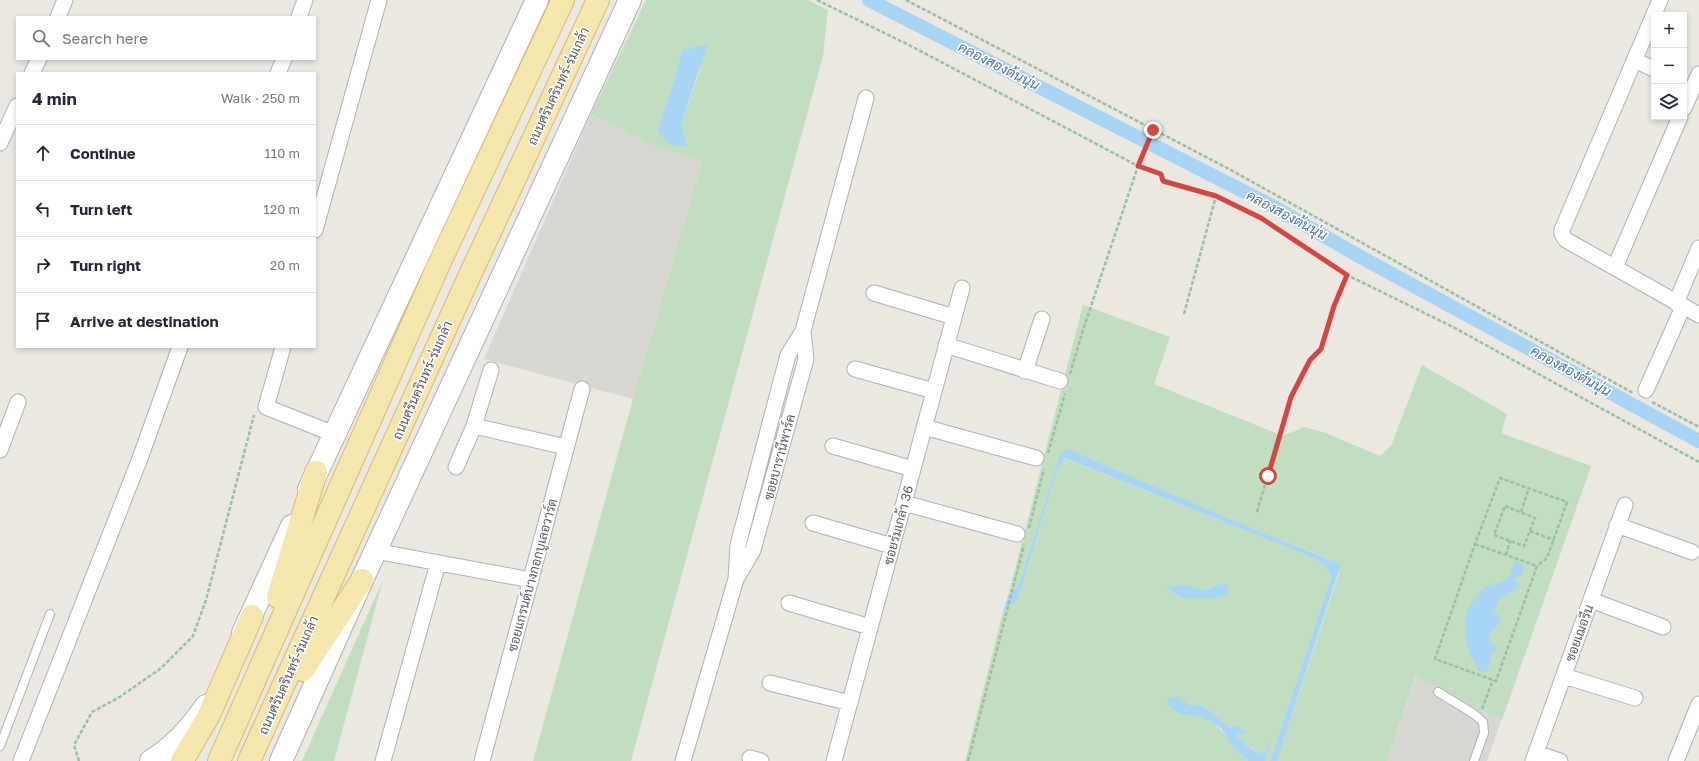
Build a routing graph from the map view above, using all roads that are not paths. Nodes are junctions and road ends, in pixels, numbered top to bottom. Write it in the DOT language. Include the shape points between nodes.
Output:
graph roads {
  1 [pos="65,0"];
  2 [pos="305,0"];
  3 [pos="379,0"];
  4 [pos="563,0"];
  5 [pos="598,0"];
  6 [pos="601,0"];
  7 [pos="630,0"];
  8 [pos="1660,0"];
  9 [pos="537,2"];
  10 [pos="58,16"];
  11 [pos="299,16"];
  12 [pos="612,38"];
  13 [pos="38,60"];
  14 [pos="284,60"];
  15 [pos="1634,60"];
  16 [pos="1651,68"];
  17 [pos="32,72"];
  18 [pos="278,72"];
  19 [pos="1694,83"];
  20 [pos="866,98"];
  21 [pos="1687,100"];
  22 [pos="16,108"];
  23 [pos="1679,120"];
  24 [pos="0,143"];
  25 [pos="316,226"];
  26 [pos="1699,248"];
  27 [pos="1615,268"];
  28 [pos="962,288"];
  29 [pos="874,293"];
  30 [pos="1679,305"];
  31 [pos="1699,315"];
  32 [pos="954,317"];
  33 [pos="1042,319"];
  34 [pos="946,345"];
  35 [pos="180,348"];
  36 [pos="283,348"];
  37 [pos="855,369"];
  38 [pos="491,370"];
  39 [pos="1025,371"];
  40 [pos="1065,383"];
  41 [pos="582,389"];
  42 [pos="934,391"];
  43 [pos="1643,395"];
  44 [pos="18,402"];
  45 [pos="474,426"];
  46 [pos="924,427"];
  47 [pos="334,434"];
  48 [pos="833,446"];
  49 [pos="566,448"];
  50 [pos="0,450"];
  51 [pos="1043,458"];
  52 [pos="456,467"];
  53 [pos="913,469"];
  54 [pos="316,472"];
  55 [pos="904,503"];
  56 [pos="1625,505"];
  57 [pos="813,523"];
  58 [pos="1617,525"];
  59 [pos="1024,535"];
  60 [pos="892,546"];
  61 [pos="375,551"];
  62 [pos="1692,552"];
  63 [pos="438,563"];
  64 [pos="362,580"];
  65 [pos="531,580"];
  66 [pos="1591,600"];
  67 [pos="789,603"];
  68 [pos="50,614"];
  69 [pos="252,616"];
  70 [pos="870,627"];
  71 [pos="1663,627"];
  72 [pos="1564,676"];
  73 [pos="770,683"];
  74 [pos="251,688"];
  75 [pos="1438,692"];
  76 [pos="1636,698"];
  77 [pos="850,703"];
  78 [pos="1699,704"];
  79 [pos="209,715"];
  80 [pos="0,746"];
  81 [pos="253,752"];
  82 [pos="1535,757"];
  83 [pos="21,761"];
  84 [pos="151,761"];
  85 [pos="182,761"];
  86 [pos="188,761"];
  87 [pos="219,761"];
  88 [pos="281,761"];
  89 [pos="384,761"];
  90 [pos="482,761"];
  91 [pos="683,761"];
  92 [pos="834,761"];
  93 [pos="1474,761"];
  94 [pos="1560,761"];
  95 [pos="1676,761"];
  1 -- 10 [label="street"];
  2 -- 11 [label="street"];
  3 -- 25 [label="street"];
  4 -- 74 [label="main road" via="439,264"];
  5 -- 81 [label="main road, ถนนศรีนครินทร์-ร่มเกล้า"];
  6 -- 12 [label="main road" via="608,7 612,19"];
  7 -- 12 [label="main road"];
  8 -- 15 [label="street"];
  9 -- 47 [label="main road"];
  12 -- 61 [label="main road"];
  13 -- 17 [label="street"];
  14 -- 18 [label="street"];
  15 -- 16 [label="street"];
  15 -- 27 [label="street" via="1562,230 1566,240"];
  19 -- 21 [label="street"];
  20 -- 91 [label="street, ซอยบารานีพาร์ค" via="803,331 806,359 753,550 736,579"];
  22 -- 24 [label="street"];
  23 -- 27 [label="street"];
  26 -- 30 [label="street"];
  27 -- 30 [label="street"];
  28 -- 32 [label="street, ซอยร่มเกล้า 36"];
  29 -- 32 [label="street"];
  30 -- 31 [label="street"];
  30 -- 43 [label="street"];
  32 -- 34 [label="street, ซอยร่มเกล้า 36"];
  33 -- 39 [label="street"];
  34 -- 39 [label="street"];
  34 -- 42 [label="street, ซอยร่มเกล้า 36"];
  35 -- 83 [label="street" via="136,468"];
  36 -- 47 [label="street" via="266,407"];
  37 -- 42 [label="street"];
  38 -- 45 [label="street"];
  39 -- 40 [label="street"];
  41 -- 49 [label="street, ซอยแกรนด์บางกอกบูเลอวาร์ด"];
  42 -- 46 [label="street, ซอยร่มเกล้า 36"];
  44 -- 50 [label="street"];
  45 -- 49 [label="street"];
  45 -- 52 [label="street"];
  46 -- 51 [label="street"];
  46 -- 53 [label="street, ซอยร่มเกล้า 36"];
  47 -- 54 [label="main road"];
  48 -- 53 [label="street"];
  49 -- 65 [label="street, ซอยแกรนด์บางกอกบูเลอวาร์ด"];
  53 -- 55 [label="street, ซอยร่มเกล้า 36"];
  54 -- 69 [label="main road"];
  54 -- 74 [label="main road"];
  55 -- 59 [label="street"];
  55 -- 60 [label="street, ซอยร่มเกล้า 36"];
  56 -- 58 [label="street, ซอยเฌอรีน"];
  57 -- 60 [label="street"];
  58 -- 62 [label="street"];
  58 -- 66 [label="street, ซอยเฌอรีน"];
  60 -- 70 [label="street, ซอยร่มเกล้า 36"];
  61 -- 63 [label="street"];
  61 -- 64 [label="main road"];
  63 -- 65 [label="street"];
  63 -- 89 [label="street"];
  64 -- 81 [label="main road"];
  64 -- 88 [label="main road"];
  65 -- 90 [label="street, ซอยแกรนด์บางกอกบูเลอวาร์ด"];
  66 -- 71 [label="street"];
  66 -- 72 [label="street, ซอยเฌอรีน"];
  67 -- 70 [label="street"];
  68 -- 80 [label="lane"];
  69 -- 79 [label="main road"];
  69 -- 84 [label="main road" via="220,681 197,718 164,753"];
  70 -- 77 [label="street, ซอยร่มเกล้า 36"];
  72 -- 76 [label="street"];
  72 -- 82 [label="street, ซอยเฌอรีน"];
  73 -- 77 [label="street"];
  74 -- 87 [label="main road"];
  75 -- 93 [label="lane" via="1483,722 1484,733"];
  77 -- 92 [label="street, ซอยร่มเกล้า 36"];
  78 -- 95 [label="street"];
  79 -- 85 [label="main road"];
  79 -- 86 [label="main road"];
  82 -- 94 [label="street"];
}
